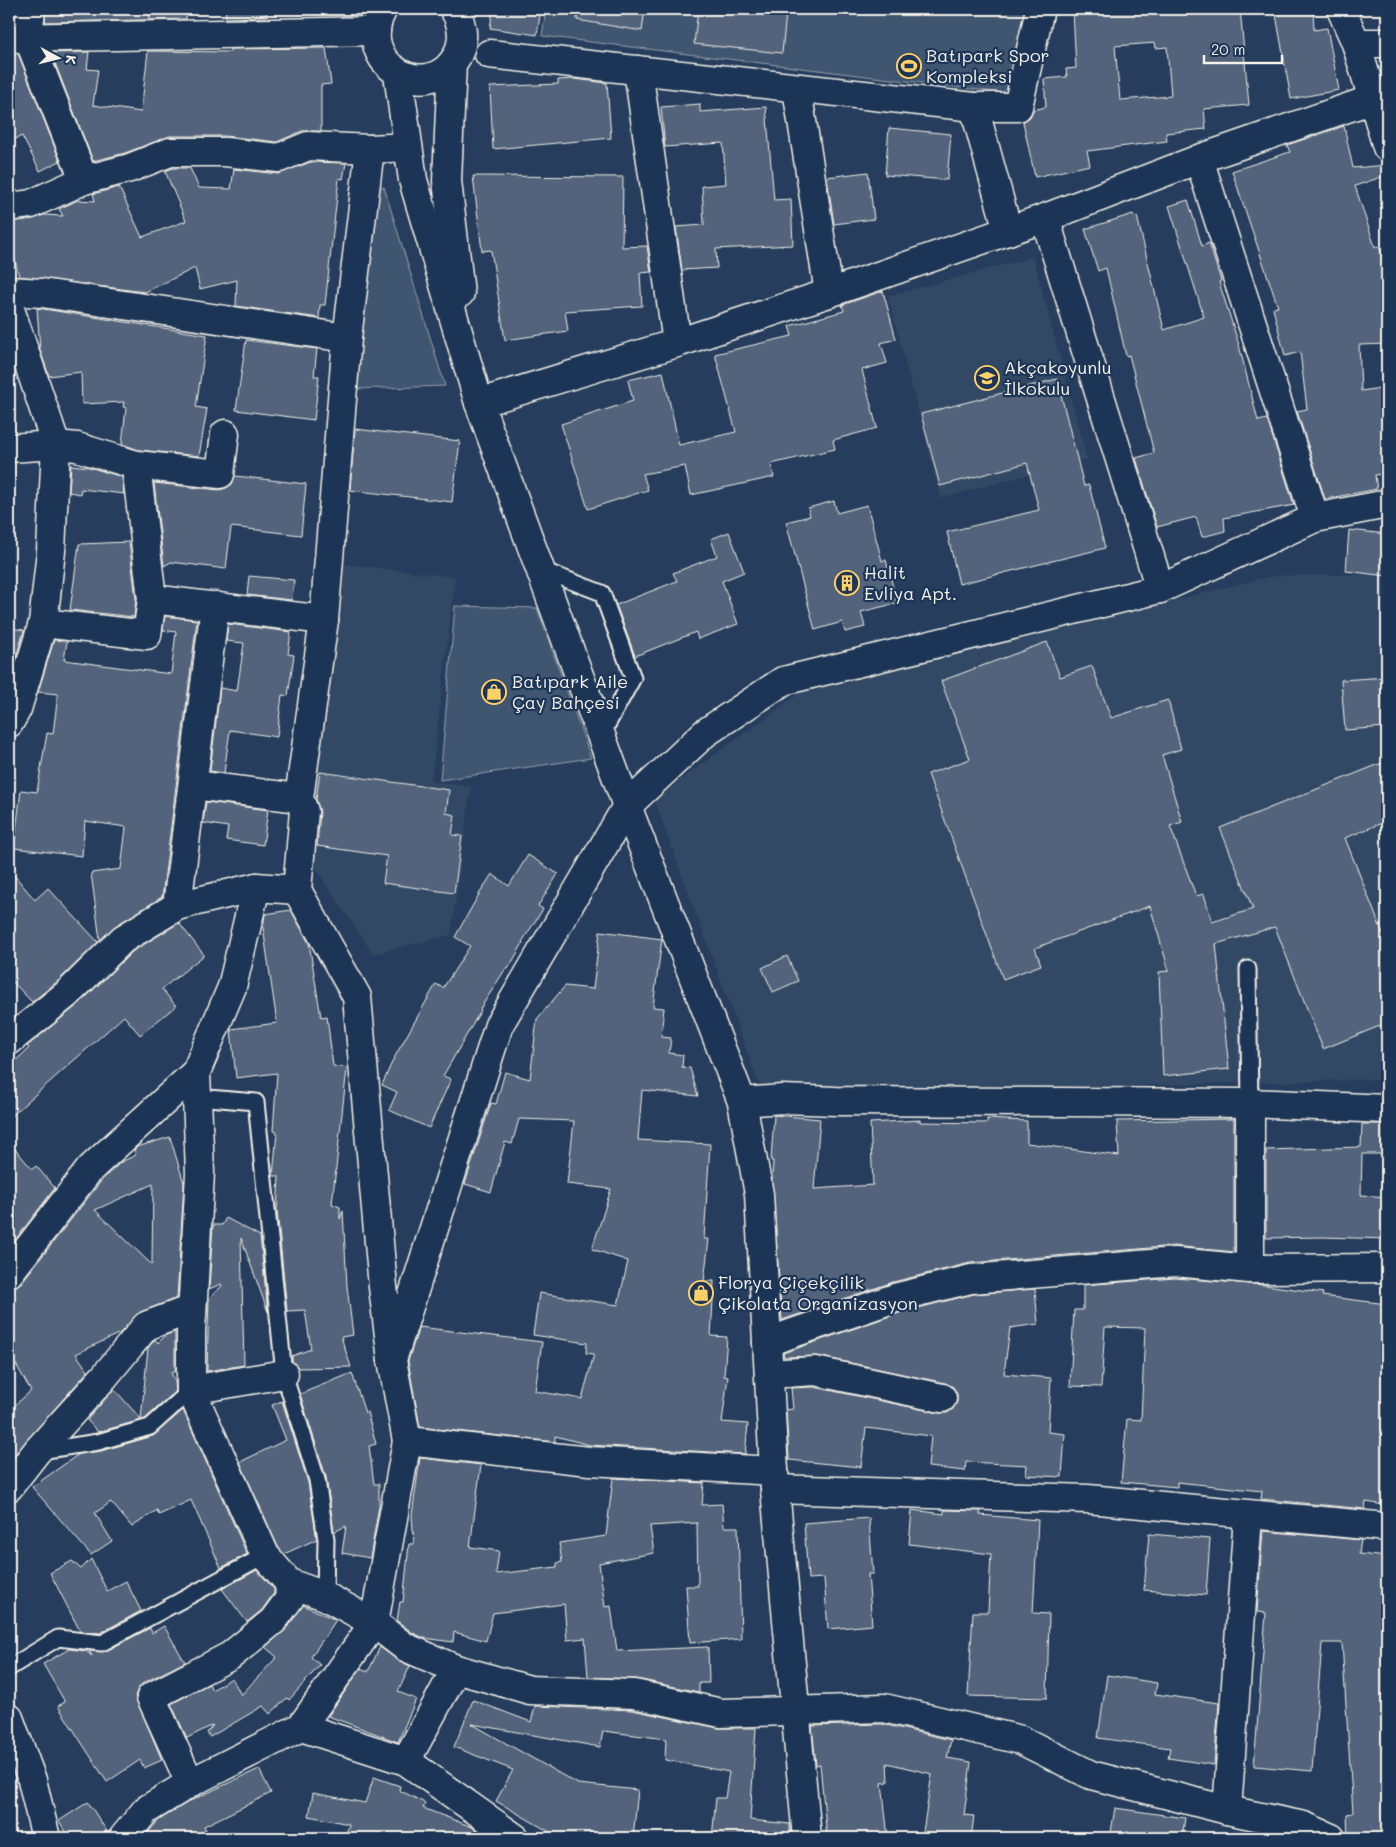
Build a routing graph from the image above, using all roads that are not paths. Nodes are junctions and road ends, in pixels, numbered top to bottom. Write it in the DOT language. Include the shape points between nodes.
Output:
graph roads {
  1 [pos="31,9"];
  2 [pos="1040,9"];
  3 [pos="1341,9"];
  4 [pos="460,13"];
  5 [pos="377,18"];
  6 [pos="18,37"];
  7 [pos="1356,43"];
  8 [pos="1387,43"];
  9 [pos="489,54"];
  10 [pos="452,63"];
  11 [pos="638,70"];
  12 [pos="398,74"];
  13 [pos="797,89"];
  14 [pos="1373,99"];
  15 [pos="974,107"];
  16 [pos="408,147"];
  17 [pos="1387,147"];
  18 [pos="370,149"];
  19 [pos="1199,159"];
  20 [pos="84,180"];
  21 [pos="9,207"];
  22 [pos="1045,218"];
  23 [pos="1008,231"];
  24 [pos="9,291"];
  25 [pos="829,293"];
  26 [pos="9,306"];
  27 [pos="347,338"];
  28 [pos="677,343"];
  29 [pos="479,403"];
  30 [pos="225,434"];
  31 [pos="56,445"];
  32 [pos="9,448"];
  33 [pos="136,466"];
  34 [pos="1387,504"];
  35 [pos="1315,518"];
  36 [pos="542,570"];
  37 [pos="1160,589"];
  38 [pos="152,599"];
  39 [pos="215,606"];
  40 [pos="324,620"];
  41 [pos="43,623"];
  42 [pos="9,723"];
  43 [pos="601,736"];
  44 [pos="194,784"];
  45 [pos="293,806"];
  46 [pos="626,806"];
  47 [pos="256,887"];
  48 [pos="298,890"];
  49 [pos="177,906"];
  50 [pos="1248,969"];
  51 [pos="9,1041"];
  52 [pos="196,1084"];
  53 [pos="742,1102"];
  54 [pos="1250,1103"];
  55 [pos="1387,1109"];
  56 [pos="1387,1268"];
  57 [pos="1250,1269"];
  58 [pos="9,1273"];
  59 [pos="192,1309"];
  60 [pos="767,1342"];
  61 [pos="392,1360"];
  62 [pos="284,1374"];
  63 [pos="769,1374"];
  64 [pos="191,1390"];
  65 [pos="942,1398"];
  66 [pos="407,1441"];
  67 [pos="37,1451"];
  68 [pos="775,1480"];
  69 [pos="9,1487"];
  70 [pos="1248,1516"];
  71 [pos="1387,1527"];
  72 [pos="265,1555"];
  73 [pos="289,1583"];
  74 [pos="325,1596"];
  75 [pos="374,1623"];
  76 [pos="9,1668"];
  77 [pos="456,1669"];
  78 [pos="796,1713"];
  79 [pos="9,1718"];
  80 [pos="301,1727"];
  81 [pos="406,1761"];
  82 [pos="190,1783"];
  83 [pos="1227,1810"];
  84 [pos="46,1838"];
  85 [pos="123,1838"];
  86 [pos="515,1838"];
  87 [pos="808,1838"];
  88 [pos="1332,1838"];
  1 -- 6 [label="street"];
  2 -- 15 [label="street" via="1018,108"];
  3 -- 7 [label="street"];
  4 -- 10 [label="street" via="463,36 460,50"];
  5 -- 6 [label="street"];
  5 -- 12 [label="street" via="378,52"];
  6 -- 20 [label="street"];
  7 -- 8 [label="street"];
  7 -- 14 [label="street"];
  9 -- 11 [label="street"];
  10 -- 12 [label="street" via="427,78"];
  10 -- 29 [label="street" via="447,181 461,304"];
  11 -- 13 [label="street"];
  11 -- 28 [label="street"];
  12 -- 16 [label="street"];
  13 -- 15 [label="street"];
  13 -- 25 [label="street"];
  14 -- 17 [label="street"];
  14 -- 19 [label="street"];
  15 -- 23 [label="street"];
  16 -- 18 [label="street"];
  16 -- 29 [label="street" via="413,180"];
  18 -- 20 [label="street" via="308,146 279,158 224,152 170,152 130,168"];
  18 -- 27 [label="street"];
  19 -- 22 [label="street"];
  19 -- 35 [label="street"];
  20 -- 21 [label="street" via="32,204"];
  22 -- 23 [label="street"];
  22 -- 37 [label="street"];
  23 -- 25 [label="street"];
  24 -- 27 [label="street" via="42,293"];
  25 -- 28 [label="street"];
  26 -- 31 [label="street"];
  27 -- 40 [label="street"];
  28 -- 29 [label="street"];
  29 -- 36 [label="street"];
  30 -- 33 [label="street" via="220,474"];
  31 -- 32 [label="street"];
  31 -- 33 [label="street" via="77,446"];
  31 -- 41 [label="street" via="51,551"];
  33 -- 38 [label="street"];
  34 -- 35 [label="street"];
  35 -- 37 [label="street"];
  36 -- 43 [label="street"];
  36 -- 43 [label="lane" via="602,593 633,678"];
  37 -- 46 [label="street" via="783,681 705,733"];
  38 -- 39 [label="street"];
  38 -- 41 [label="street" via="147,636"];
  39 -- 40 [label="street"];
  39 -- 44 [label="street"];
  40 -- 45 [label="street"];
  41 -- 42 [label="street" via="17,710"];
  43 -- 46 [label="street"];
  44 -- 45 [label="street"];
  44 -- 49 [label="street"];
  45 -- 48 [label="street"];
  46 -- 53 [label="street"];
  46 -- 61 [label="street" via="499,1025"];
  47 -- 48 [label="street"];
  47 -- 49 [label="street"];
  47 -- 52 [label="street" via="232,987"];
  48 -- 61 [label="street" via="357,997"];
  49 -- 51 [label="street" via="123,939 68,993"];
  50 -- 54 [label="lane"];
  52 -- 58 [label="street" via="90,1169"];
  52 -- 59 [label="street" via="200,1173"];
  52 -- 62 [label="lane" via="256,1102"];
  53 -- 54 [label="street" via="782,1099"];
  53 -- 60 [label="street" via="759,1194"];
  54 -- 55 [label="street"];
  54 -- 57 [label="street"];
  56 -- 57 [label="street"];
  57 -- 60 [label="street" via="1175,1262 971,1279 898,1297"];
  59 -- 64 [label="street"];
  59 -- 67 [label="street" via="146,1326 104,1378"];
  60 -- 63 [label="street"];
  61 -- 66 [label="street"];
  62 -- 64 [label="street"];
  62 -- 74 [label="lane" via="317,1480 326,1539"];
  63 -- 65 [label="street" via="815,1371"];
  63 -- 68 [label="street"];
  64 -- 67 [label="lane" via="150,1427 98,1442"];
  64 -- 72 [label="street"];
  66 -- 68 [label="street"];
  66 -- 75 [label="street"];
  67 -- 69 [label="street"];
  68 -- 70 [label="street" via="1088,1499"];
  68 -- 78 [label="street"];
  70 -- 71 [label="street"];
  70 -- 83 [label="street"];
  72 -- 73 [label="street"];
  72 -- 76 [label="lane" via="102,1643 58,1638"];
  73 -- 74 [label="street"];
  73 -- 82 [label="street" via="290,1598 273,1621 230,1656 151,1697"];
  74 -- 75 [label="street"];
  75 -- 77 [label="street" via="405,1647"];
  75 -- 80 [label="street"];
  77 -- 78 [label="street" via="530,1690 634,1694 721,1713"];
  77 -- 81 [label="street"];
  78 -- 83 [label="street" via="884,1708 960,1724 1021,1740 1091,1775"];
  78 -- 87 [label="street"];
  79 -- 84 [label="street" via="32,1780"];
  80 -- 81 [label="street"];
  80 -- 82 [label="street"];
  81 -- 86 [label="street"];
  82 -- 85 [label="street" via="146,1810"];
  83 -- 88 [label="street" via="1304,1826"];
}
